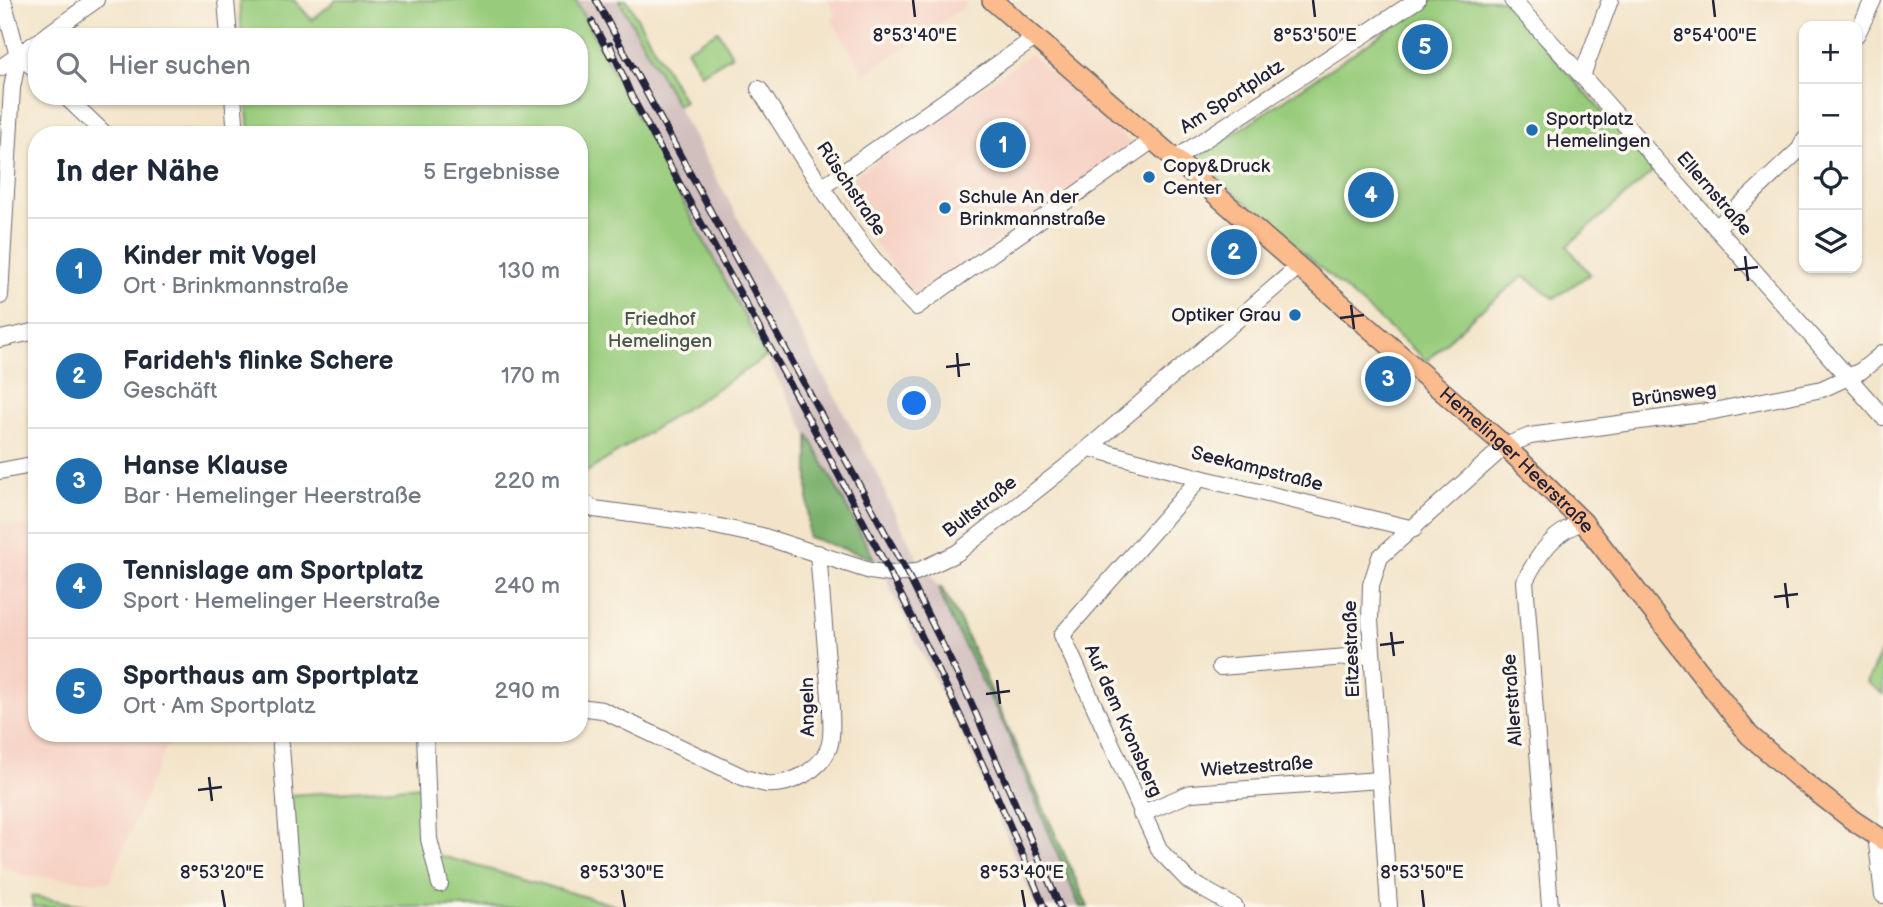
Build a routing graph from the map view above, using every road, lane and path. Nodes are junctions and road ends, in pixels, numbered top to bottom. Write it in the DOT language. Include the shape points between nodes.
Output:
graph roads {
  1 [pos="3,0"];
  2 [pos="96,0"];
  3 [pos="226,0"];
  4 [pos="992,0"];
  5 [pos="1417,0"];
  6 [pos="1512,0"];
  7 [pos="1610,0"];
  8 [pos="1873,0"];
  9 [pos="1862,23"];
  10 [pos="57,28"];
  11 [pos="228,28"];
  12 [pos="1034,38"];
  13 [pos="28,49"];
  14 [pos="18,56"];
  15 [pos="28,63"];
  16 [pos="0,68"];
  17 [pos="1582,76"];
  18 [pos="759,89"];
  19 [pos="74,105"];
  20 [pos="234,105"];
  21 [pos="97,126"];
  22 [pos="235,126"];
  23 [pos="1153,139"];
  24 [pos="1801,147"];
  25 [pos="1175,159"];
  26 [pos="822,187"];
  27 [pos="1716,228"];
  28 [pos="1297,268"];
  29 [pos="0,296"];
  30 [pos="28,333"];
  31 [pos="0,339"];
  32 [pos="1883,353"];
  33 [pos="1848,378"];
  34 [pos="1883,417"];
  35 [pos="1504,446"];
  36 [pos="1090,448"];
  37 [pos="28,466"];
  38 [pos="0,471"];
  39 [pos="1200,478"];
  40 [pos="588,505"];
  41 [pos="1583,522"];
  42 [pos="1414,529"];
  43 [pos="818,553"];
  44 [pos="1372,655"];
  45 [pos="1220,667"];
  46 [pos="588,708"];
  47 [pos="281,742"];
  48 [pos="425,742"];
  49 [pos="1380,780"];
  50 [pos="1141,814"];
  51 [pos="1879,838"];
  52 [pos="440,884"];
  53 [pos="1883,895"];
  54 [pos="1550,905"];
  55 [pos="293,907"];
  56 [pos="1235,907"];
  57 [pos="1390,907"];
  1 -- 14 [label="street"];
  2 -- 10 [label="street"];
  3 -- 11 [label="street"];
  4 -- 12 [label="main road, Hemelinger Heerstraße"];
  5 -- 25 [label="street, Am Sportplatz"];
  6 -- 17 [label="street, Ellernstraße"];
  7 -- 17 [label="street"];
  8 -- 9 [label="street"];
  12 -- 23 [label="main road, Hemelinger Heerstraße"];
  12 -- 26 [label="street"];
  13 -- 14 [label="street"];
  14 -- 15 [label="street"];
  14 -- 16 [label="street"];
  14 -- 29 [label="street" via="12,88"];
  17 -- 27 [label="street, Ellernstraße"];
  18 -- 26 [label="street, Rüschstraße"];
  19 -- 21 [label="street"];
  20 -- 22 [label="street"];
  23 -- 25 [label="main road, Hemelinger Heerstraße"];
  23 -- 26 [label="street, Rüschstraße" via="916,307 886,277"];
  24 -- 27 [label="street"];
  25 -- 28 [label="main road, Hemelinger Heerstraße"];
  27 -- 33 [label="street, Ellernstraße"];
  28 -- 35 [label="main road, Hemelinger Heerstraße"];
  28 -- 36 [label="street, Bultstraße"];
  30 -- 31 [label="street"];
  32 -- 33 [label="street, Brünsweg"];
  33 -- 34 [label="street, Ellernstraße"];
  33 -- 35 [label="street, Brünsweg" via="1822,389 1728,409 1530,436"];
  35 -- 41 [label="main road, Hemelinger Heerstraße"];
  35 -- 42 [label="street, Eitzestraße"];
  36 -- 39 [label="street, Seekampstraße"];
  36 -- 43 [label="street, Bultstraße" via="957,553 916,572 891,575 870,571"];
  37 -- 38 [label="street"];
  39 -- 42 [label="street, Seekampstraße"];
  39 -- 50 [label="street, Auf dem Kronsberg" via="1062,635"];
  40 -- 43 [label="street, Bultstraße" via="706,524"];
  41 -- 51 [label="main road, Hemelinger Heerstraße" via="1749,735"];
  41 -- 54 [label="street, Allerstraße" via="1567,527 1538,555 1525,581"];
  42 -- 44 [label="street, Eitzestraße" via="1380,557 1371,585"];
  43 -- 46 [label="street, Angeln" via="831,734 821,761 803,776 767,784 745,778 602,710"];
  44 -- 45 [label="street"];
  44 -- 49 [label="street, Eitzestraße"];
  47 -- 55 [label="street"];
  48 -- 52 [label="street" via="429,839"];
  49 -- 50 [label="street, Wietzestraße" via="1191,793"];
  49 -- 57 [label="street, Eitzestraße"];
  50 -- 56 [label="street, Auf dem Kronsberg" via="1160,851 1189,881"];
  51 -- 53 [label="street"];
}
